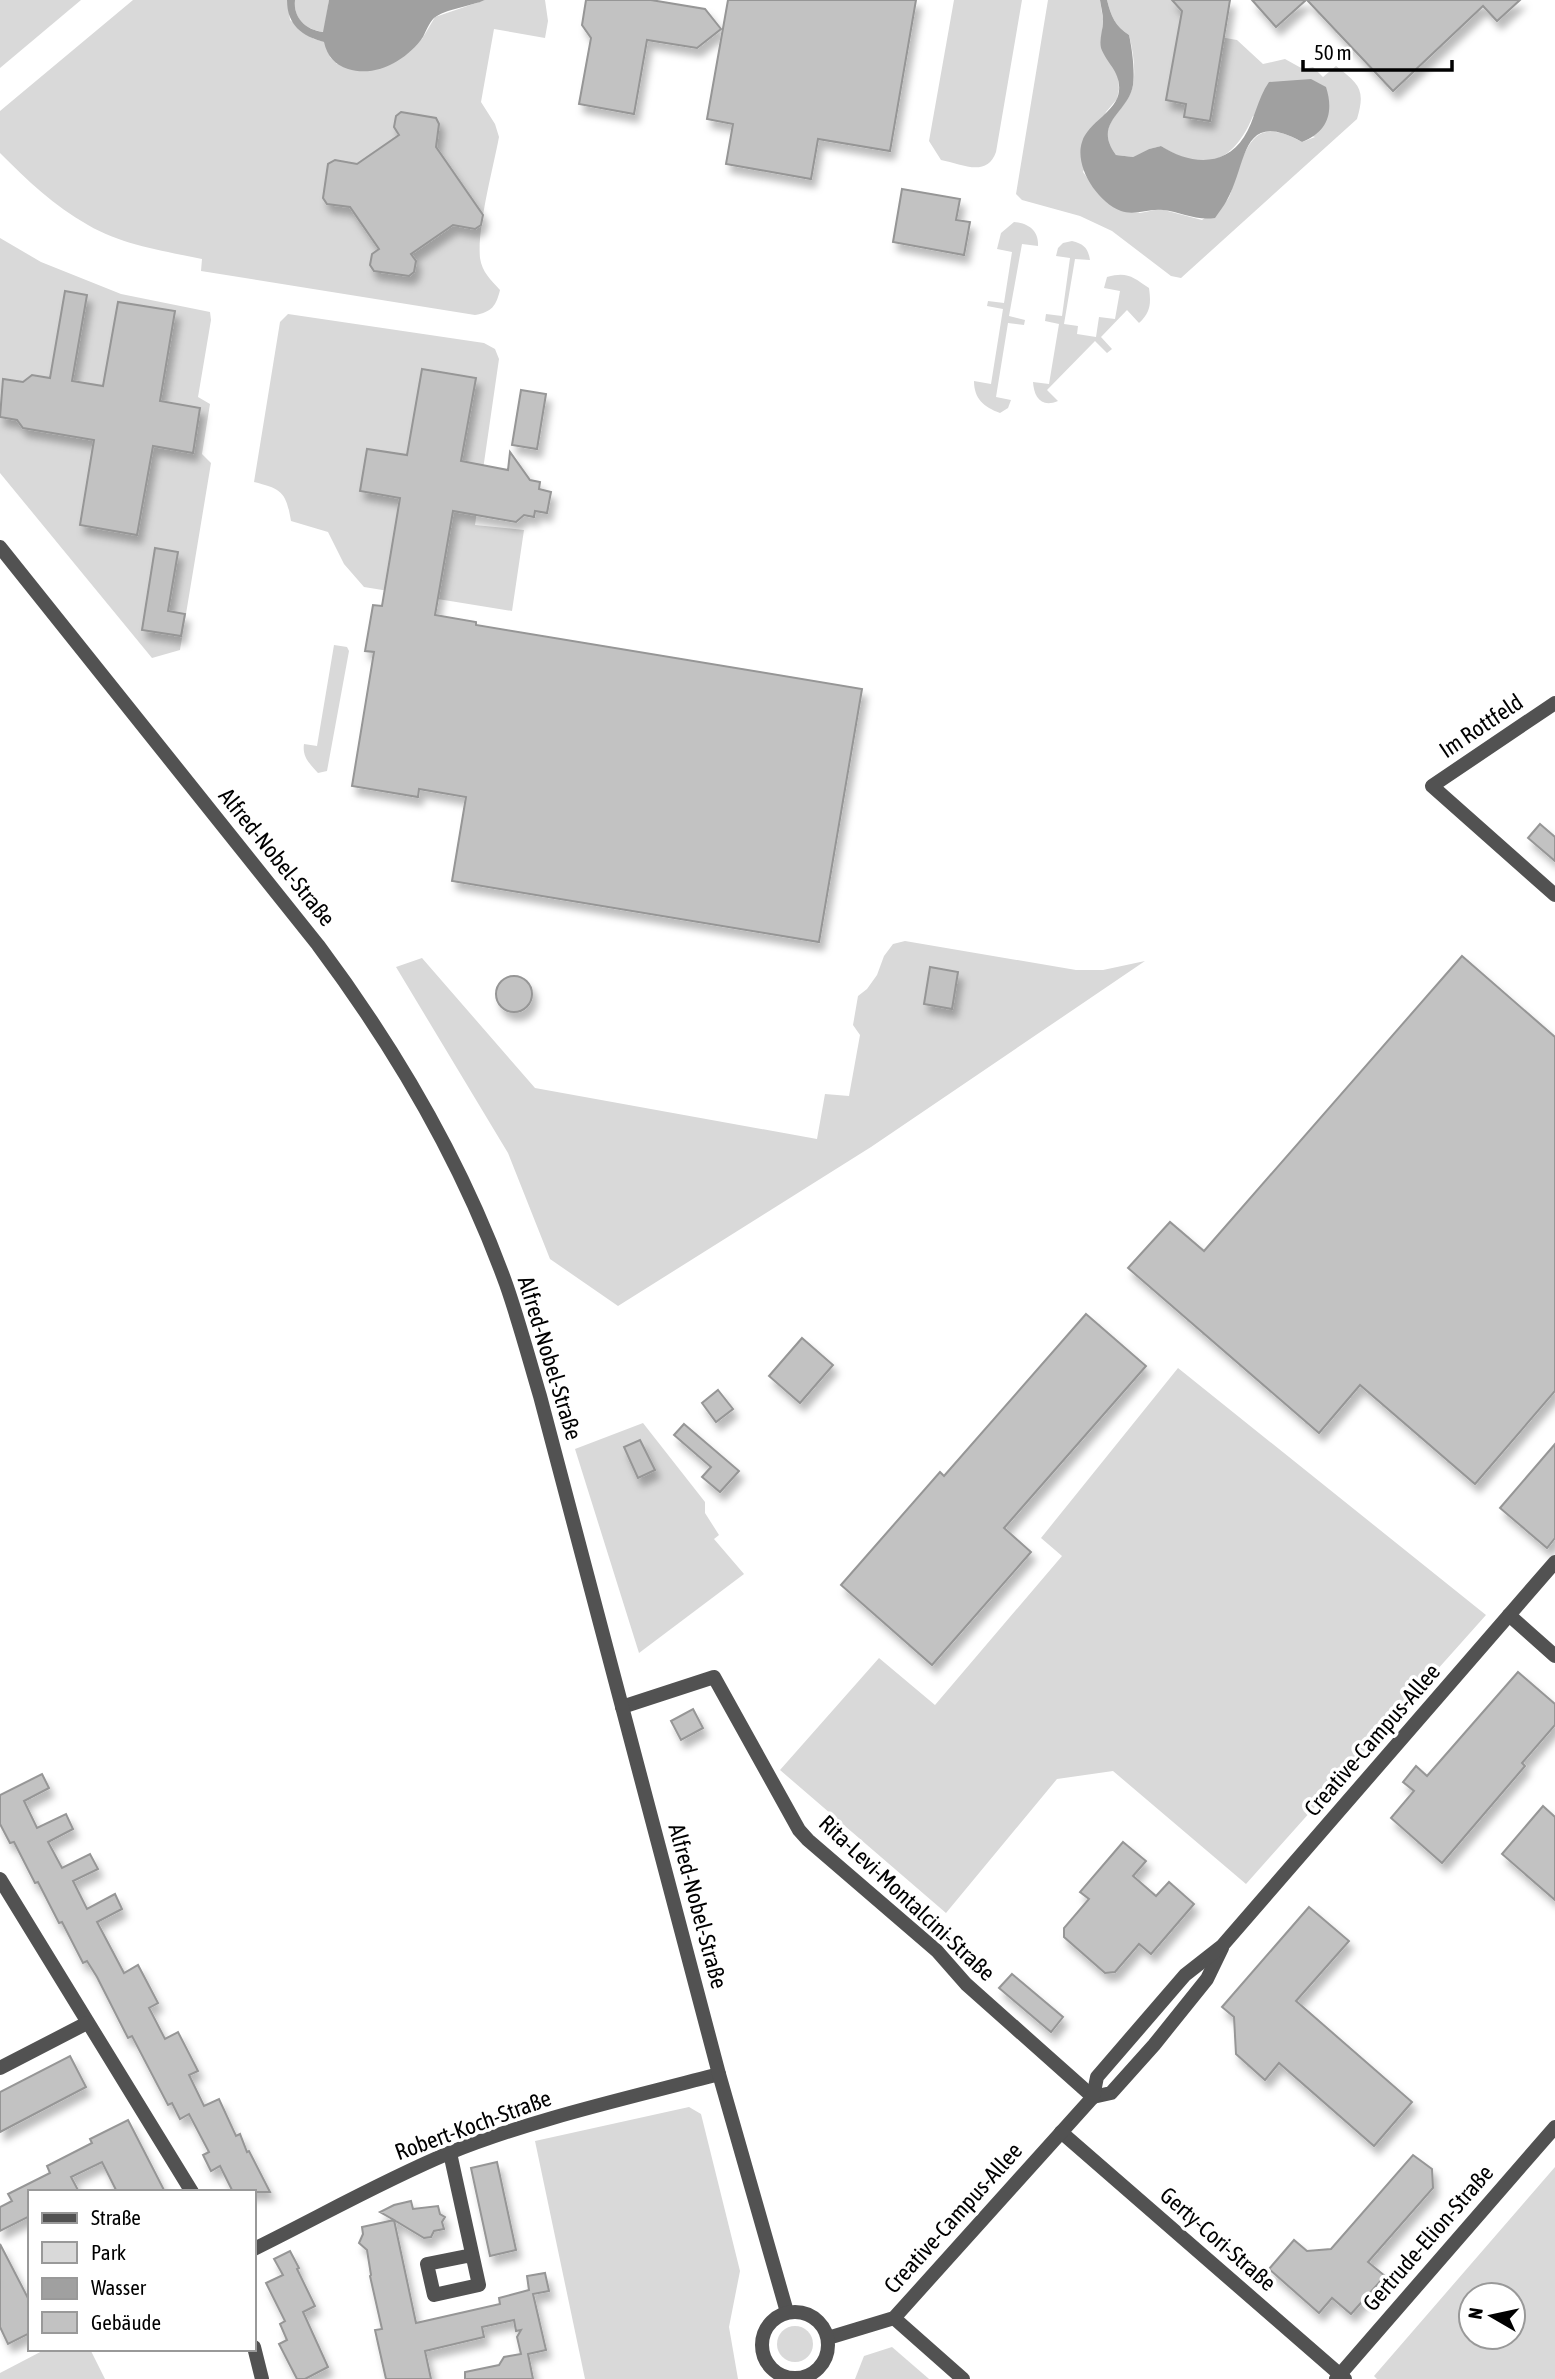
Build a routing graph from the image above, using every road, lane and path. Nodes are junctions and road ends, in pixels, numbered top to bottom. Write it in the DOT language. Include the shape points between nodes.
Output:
graph roads {
  1 [pos="0,547"];
  2 [pos="1555,703"];
  3 [pos="1555,895"];
  4 [pos="1555,1562"];
  5 [pos="1509,1615"];
  6 [pos="1555,1656"];
  7 [pos="622,1707"];
  8 [pos="0,1879"];
  9 [pos="1222,1947"];
  10 [pos="87,2022"];
  11 [pos="0,2068"];
  12 [pos="719,2074"];
  13 [pos="1093,2097"];
  14 [pos="1555,2127"];
  15 [pos="1061,2132"];
  16 [pos="450,2153"];
  17 [pos="191,2190"];
  18 [pos="256,2248"];
  19 [pos="472,2255"];
  20 [pos="787,2312"];
  21 [pos="894,2318"];
  22 [pos="828,2338"];
  23 [pos="255,2351"];
  24 [pos="804,2378"];
  25 [pos="1340,2378"];
  26 [pos="262,2379"];
  27 [pos="963,2379"];
  1 -- 7 [label="street, Alfred-Nobel-Straße" via="326,954 388,1044 441,1141 506,1285"];
  2 -- 3 [label="street, Im Rottfeld" via="1432,786"];
  4 -- 5 [label="street, Creative-Campus-Allee"];
  5 -- 6 [label="street"];
  5 -- 9 [label="street, Creative-Campus-Allee"];
  7 -- 12 [label="street, Alfred-Nobel-Straße"];
  7 -- 13 [label="street, Rita-Levi-Montalcini-Straße" via="715,1676 799,1830"];
  8 -- 10 [label="street"];
  9 -- 13 [label="street, Creative-Campus-Allee" via="1185,1975 1097,2077"];
  9 -- 13 [label="street, Creative-Campus-Allee" via="1207,1979 1154,2045 1111,2093"];
  10 -- 11 [label="street"];
  10 -- 17 [label="street"];
  12 -- 16 [label="street, Robert-Koch-Straße" via="508,2132"];
  12 -- 20 [label="street, Alfred-Nobel-Straße"];
  13 -- 15 [label="street, Creative-Campus-Allee"];
  14 -- 25 [label="street, Gertrude-Elion-Straße"];
  15 -- 21 [label="street, Creative-Campus-Allee"];
  15 -- 25 [label="street, Gerty-Cori-Straße"];
  16 -- 18 [label="street, Robert-Koch-Straße"];
  16 -- 19 [label="street"];
  20 -- 22 [label="street" via="813,2316"];
  20 -- 24 [label="street" via="765,2329 764,2358 776,2373"];
  21 -- 22 [label="street, Creative-Campus-Allee"];
  21 -- 27 [label="street"];
  22 -- 24 [label="street" via="826,2358"];
  23 -- 26 [label="street"];
}
